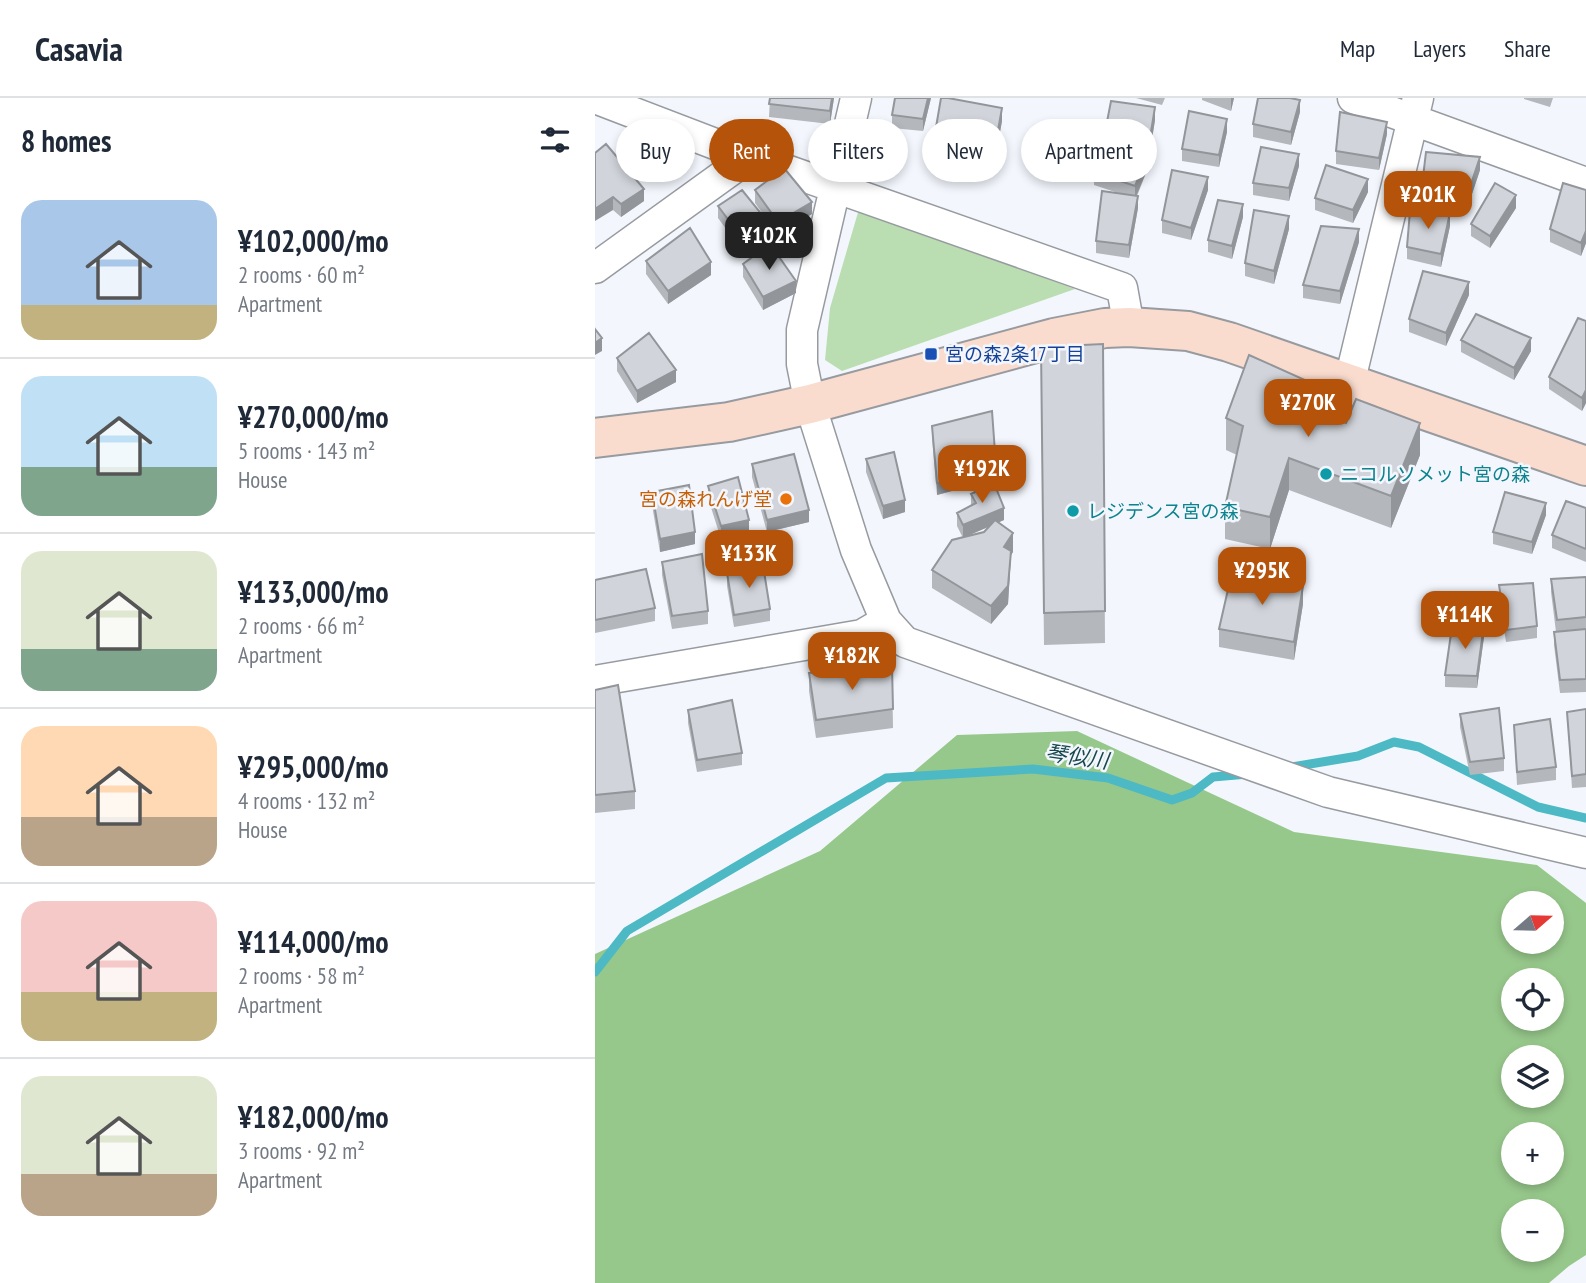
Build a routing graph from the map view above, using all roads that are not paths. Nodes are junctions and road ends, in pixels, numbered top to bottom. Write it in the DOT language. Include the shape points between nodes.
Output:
graph roads {
  1 [pos="595,98"];
  2 [pos="856,98"];
  3 [pos="1353,98"];
  4 [pos="1416,109"];
  5 [pos="709,141"];
  6 [pos="794,172"];
  7 [pos="713,182"];
  8 [pos="1586,183"];
  9 [pos="835,186"];
  10 [pos="595,268"];
  11 [pos="1129,327"];
  12 [pos="1349,384"];
  13 [pos="810,404"];
  14 [pos="597,439"];
  15 [pos="1586,466"];
  16 [pos="886,621"];
  17 [pos="595,681"];
  18 [pos="1586,853"];
  1 -- 5 [label="street"];
  2 -- 9 [label="street"];
  3 -- 4 [label="street"];
  4 -- 8 [label="street"];
  4 -- 12 [label="street"];
  6 -- 9 [label="street"];
  7 -- 10 [label="street"];
  9 -- 11 [label="street" via="1122,288"];
  9 -- 13 [label="street" via="802,330 802,364"];
  11 -- 12 [label="street" via="1188,331"];
  11 -- 13 [label="street" via="1054,338"];
  12 -- 15 [label="street"];
  13 -- 14 [label="street" via="729,422"];
  13 -- 16 [label="street" via="856,550"];
  16 -- 17 [label="street" via="862,635"];
  16 -- 18 [label="street" via="905,642 1328,792"];
}
